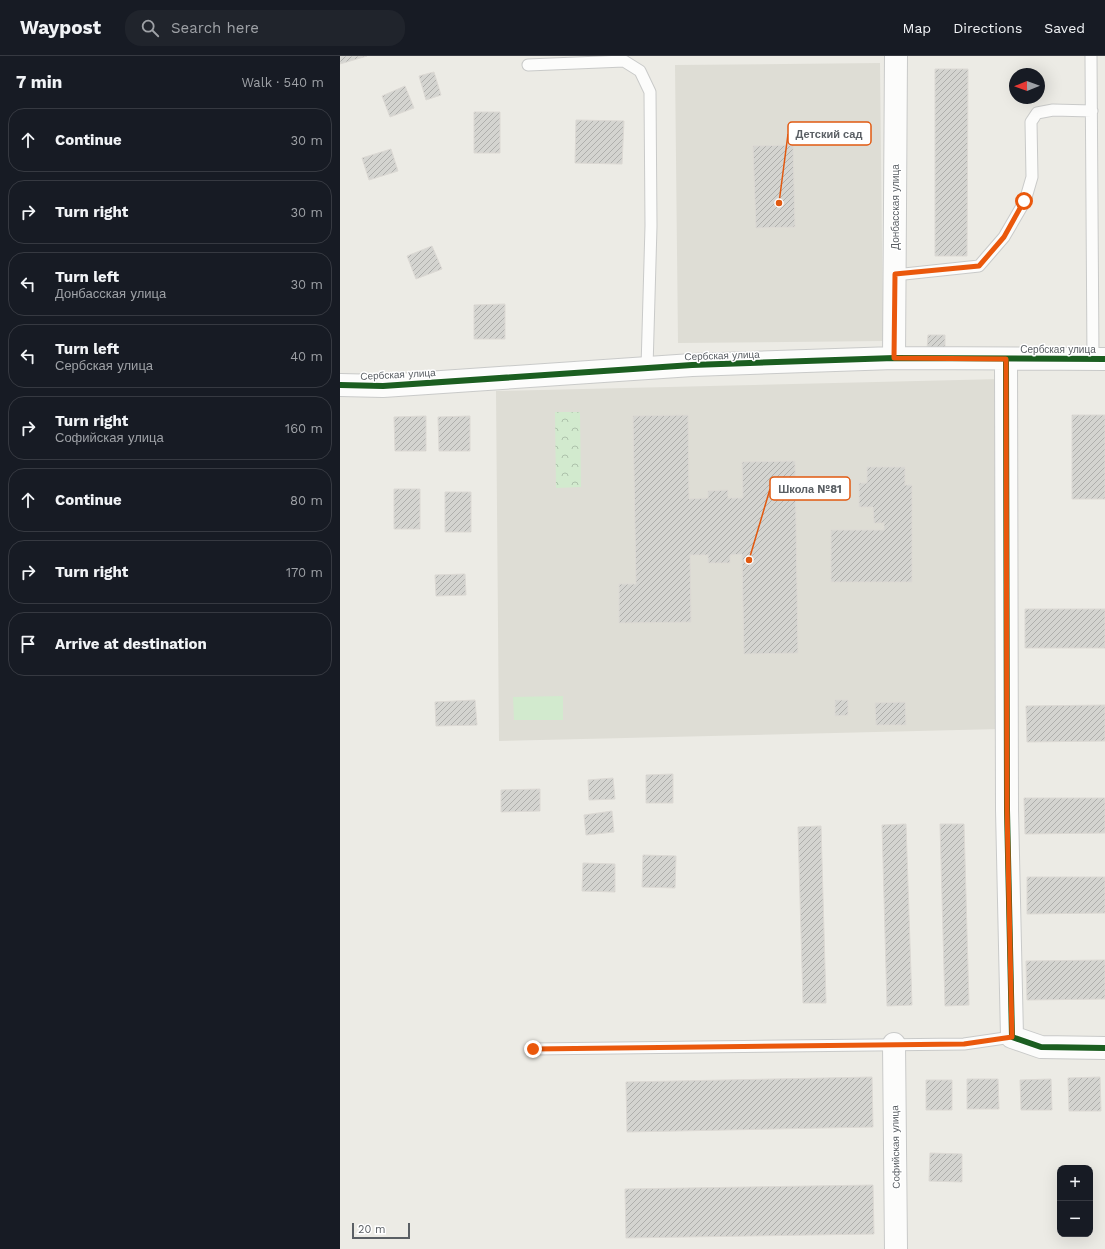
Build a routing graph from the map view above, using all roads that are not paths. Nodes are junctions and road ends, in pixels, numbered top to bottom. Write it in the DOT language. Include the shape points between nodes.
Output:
graph roads {
  1 [pos="896,56"];
  2 [pos="1091,56"];
  3 [pos="528,65"];
  4 [pos="1092,111"];
  5 [pos="895,274"];
  6 [pos="894,358"];
  7 [pos="1006,359"];
  8 [pos="1099,359"];
  9 [pos="648,368"];
  10 [pos="340,385"];
  11 [pos="1012,1037"];
  12 [pos="894,1044"];
  13 [pos="1105,1048"];
  14 [pos="533,1049"];
  15 [pos="896,1249"];
  1 -- 5 [label="street, Донбасская улица"];
  2 -- 4 [label="lane"];
  3 -- 9 [label="lane" via="624,61 640,71 650,92"];
  4 -- 5 [label="lane" via="1053,110 1037,113 1031,122 1032,177 1024,201 1004,237 979,266"];
  4 -- 8 [label="lane"];
  5 -- 6 [label="street, Донбасская улица"];
  6 -- 7 [label="street, Сербская улица"];
  6 -- 9 [label="street, Сербская улица"];
  7 -- 8 [label="street, Сербская улица"];
  7 -- 11 [label="street" via="1007,810"];
  9 -- 10 [label="street, Сербская улица" via="383,386"];
  11 -- 12 [label="lane" via="964,1044"];
  11 -- 13 [label="street" via="1041,1047"];
  12 -- 14 [label="lane"];
  12 -- 15 [label="street, Софийская улица"];
}
